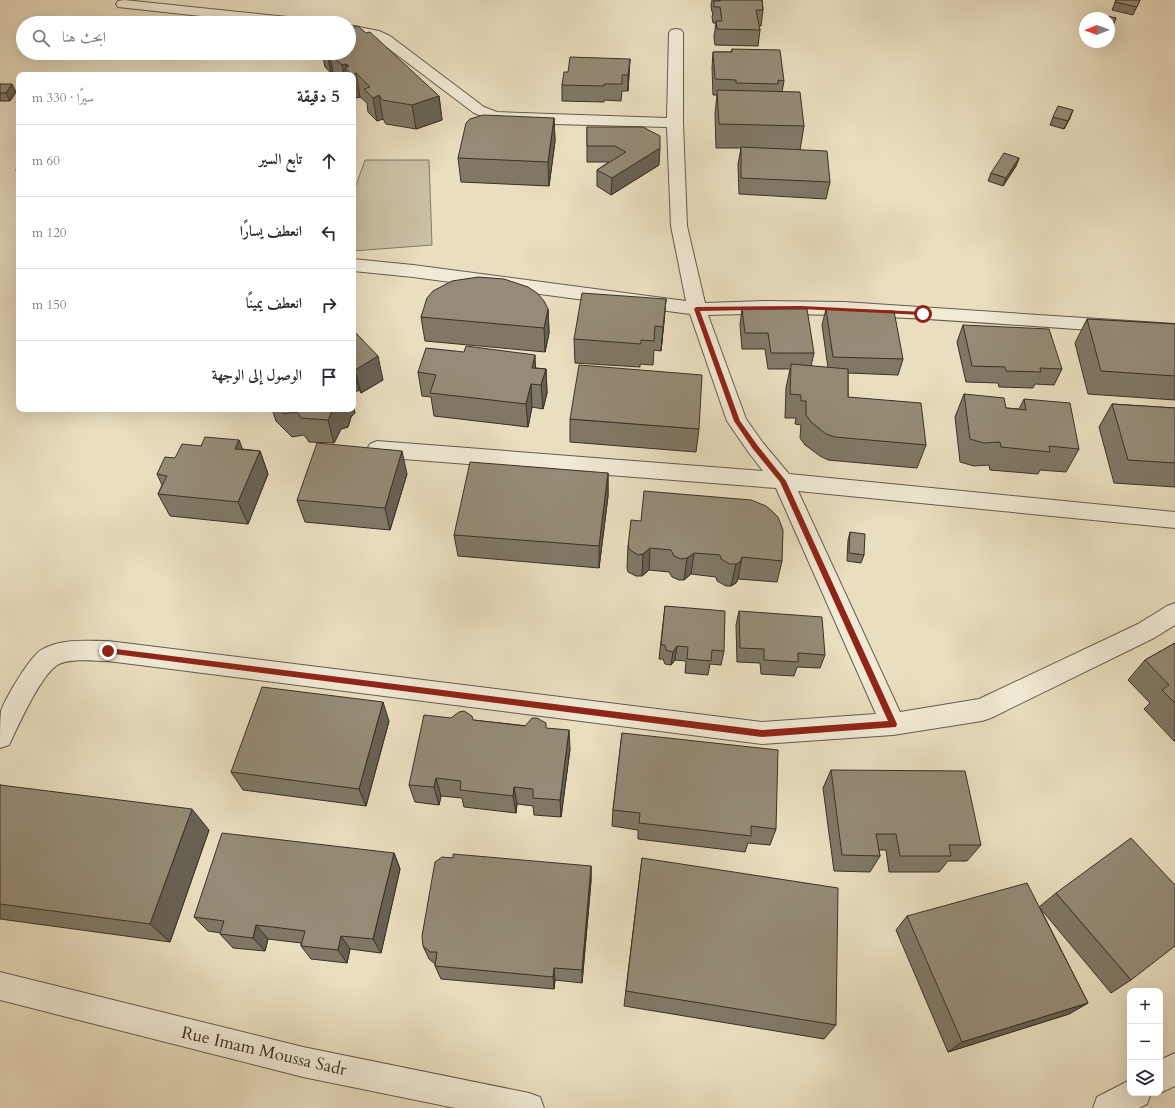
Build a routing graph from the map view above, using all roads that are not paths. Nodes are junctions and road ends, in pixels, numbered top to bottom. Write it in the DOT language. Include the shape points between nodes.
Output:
graph roads {
  1 [pos="123,4"];
  2 [pos="239,16"];
  3 [pos="356,30"];
  4 [pos="676,33"];
  5 [pos="675,123"];
  6 [pos="356,265"];
  7 [pos="696,309"];
  8 [pos="1175,330"];
  9 [pos="377,449"];
  10 [pos="783,481"];
  11 [pos="1175,520"];
  12 [pos="1175,613"];
  13 [pos="893,724"];
  14 [pos="0,737"];
  15 [pos="0,986"];
  16 [pos="1175,1068"];
  17 [pos="1163,1076"];
  18 [pos="1130,1096"];
  19 [pos="529,1108"];
  20 [pos="1108,1108"];
  1 -- 2 [label="street"];
  3 -- 5 [label="street" via="385,39 479,110 496,116"];
  4 -- 5 [label="street"];
  5 -- 7 [label="street" via="679,226"];
  6 -- 7 [label="street"];
  7 -- 8 [label="street" via="844,308"];
  7 -- 10 [label="street" via="737,421"];
  9 -- 10 [label="street"];
  10 -- 11 [label="street"];
  10 -- 13 [label="street"];
  12 -- 13 [label="street" via="1146,631 982,710"];
  13 -- 14 [label="street" via="762,733 108,651 74,651 50,657 34,674"];
  15 -- 19 [label="street, Rue Imam Moussa Sadr" via="303,1062"];
  16 -- 17 [label="street"];
  18 -- 20 [label="street"];
}
